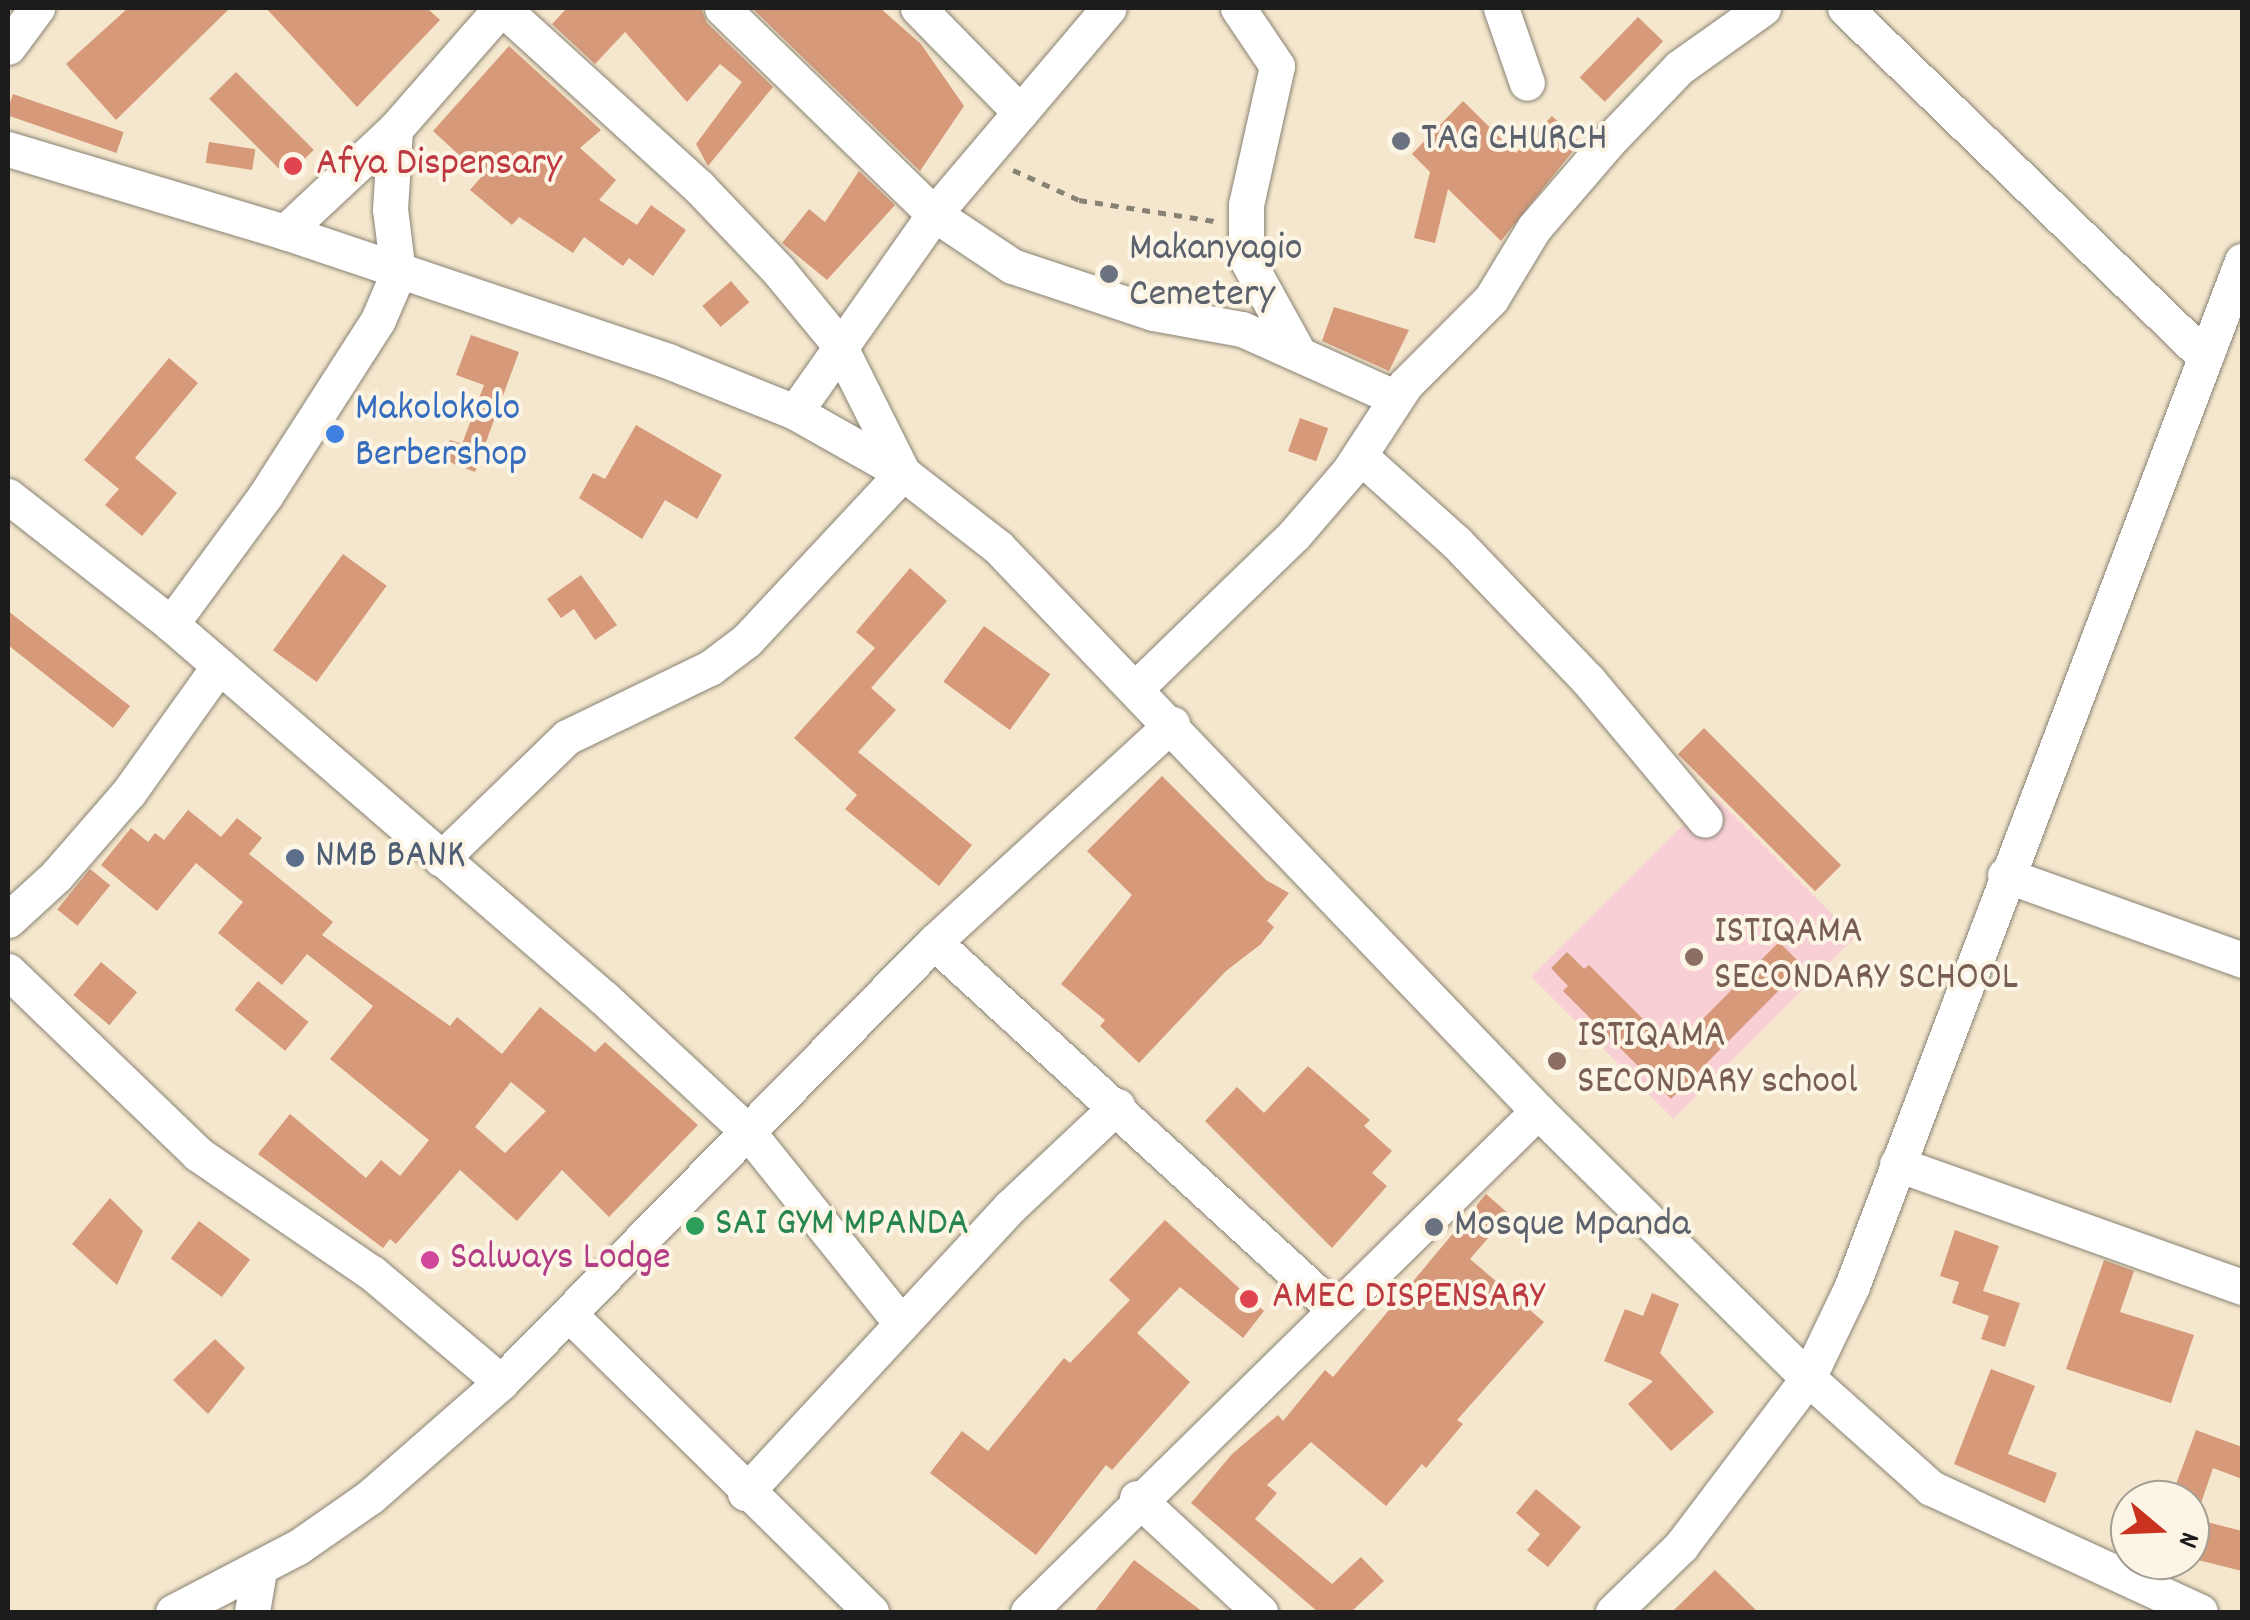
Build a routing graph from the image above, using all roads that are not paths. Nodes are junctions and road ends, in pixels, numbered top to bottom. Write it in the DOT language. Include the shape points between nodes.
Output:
graph roads {
  1 [pos="37,8"];
  2 [pos="502,8"];
  3 [pos="722,8"];
  4 [pos="918,8"];
  5 [pos="1109,8"];
  6 [pos="1238,8"];
  7 [pos="1501,8"];
  8 [pos="1763,8"];
  9 [pos="1844,8"];
  10 [pos="8,48"];
  11 [pos="1527,83"];
  12 [pos="1020,112"];
  13 [pos="395,129"];
  14 [pos="8,150"];
  15 [pos="934,214"];
  16 [pos="285,232"];
  17 [pos="2242,261"];
  18 [pos="398,273"];
  19 [pos="838,343"];
  20 [pos="1299,354"];
  21 [pos="2204,356"];
  22 [pos="1394,398"];
  23 [pos="795,412"];
  24 [pos="1360,456"];
  25 [pos="903,473"];
  26 [pos="8,496"];
  27 [pos="171,624"];
  28 [pos="220,666"];
  29 [pos="1135,689"];
  30 [pos="1172,724"];
  31 [pos="1705,820"];
  32 [pos="442,859"];
  33 [pos="2005,875"];
  34 [pos="8,920"];
  35 [pos="934,942"];
  36 [pos="2242,960"];
  37 [pos="8,972"];
  38 [pos="1118,1106"];
  39 [pos="1538,1111"];
  40 [pos="748,1132"];
  41 [pos="1897,1164"];
  42 [pos="2242,1287"];
  43 [pos="1333,1308"];
  44 [pos="570,1315"];
  45 [pos="900,1322"];
  46 [pos="1808,1378"];
  47 [pos="501,1382"];
  48 [pos="744,1493"];
  49 [pos="1137,1498"];
  50 [pos="259,1570"];
  51 [pos="173,1612"];
  52 [pos="252,1612"];
  53 [pos="871,1612"];
  54 [pos="1028,1612"];
  55 [pos="1260,1612"];
  56 [pos="1613,1612"];
  57 [pos="2199,1612"];
  1 -- 10 [label="street"];
  2 -- 13 [label="street"];
  2 -- 19 [label="street" via="699,186"];
  3 -- 15 [label="street"];
  4 -- 12 [label="street"];
  5 -- 12 [label="street"];
  6 -- 20 [label="street" via="1277,66 1243,228 1246,258"];
  7 -- 11 [label="street"];
  8 -- 22 [label="street" via="1680,67 1607,143 1534,228 1492,299 1439,344"];
  9 -- 21 [label="street"];
  12 -- 15 [label="street"];
  13 -- 16 [label="street"];
  13 -- 18 [label="street" via="390,209"];
  14 -- 16 [label="street"];
  15 -- 19 [label="street"];
  15 -- 20 [label="street" via="1024,272 1153,313 1218,321"];
  16 -- 18 [label="street"];
  17 -- 21 [label="street"];
  18 -- 23 [label="street" via="668,361"];
  18 -- 27 [label="street" via="348,371"];
  19 -- 23 [label="street"];
  19 -- 25 [label="street"];
  20 -- 22 [label="street"];
  21 -- 33 [label="street"];
  22 -- 24 [label="street"];
  23 -- 25 [label="street"];
  24 -- 29 [label="street" via="1256,575"];
  24 -- 31 [label="street" via="1457,543 1588,680"];
  25 -- 29 [label="street" via="998,547"];
  25 -- 32 [label="street" via="746,640 710,668 567,737"];
  26 -- 27 [label="street"];
  27 -- 28 [label="street"];
  28 -- 32 [label="street"];
  28 -- 34 [label="street" via="129,792"];
  29 -- 30 [label="street"];
  30 -- 35 [label="street"];
  30 -- 39 [label="street"];
  32 -- 40 [label="street"];
  33 -- 36 [label="street"];
  33 -- 41 [label="street"];
  35 -- 38 [label="street"];
  35 -- 40 [label="street"];
  37 -- 47 [label="street" via="198,1154 372,1274"];
  38 -- 43 [label="street"];
  38 -- 45 [label="street"];
  39 -- 43 [label="street"];
  39 -- 46 [label="street"];
  40 -- 44 [label="street"];
  40 -- 45 [label="street"];
  41 -- 42 [label="street"];
  41 -- 46 [label="street" via="1852,1286"];
  43 -- 49 [label="street"];
  44 -- 47 [label="street"];
  44 -- 48 [label="street"];
  45 -- 48 [label="street"];
  46 -- 56 [label="street" via="1681,1546"];
  46 -- 57 [label="street" via="1931,1488"];
  47 -- 50 [label="street" via="371,1496"];
  48 -- 53 [label="street"];
  49 -- 54 [label="street"];
  49 -- 55 [label="street"];
  50 -- 51 [label="street"];
  50 -- 52 [label="street"];
}
